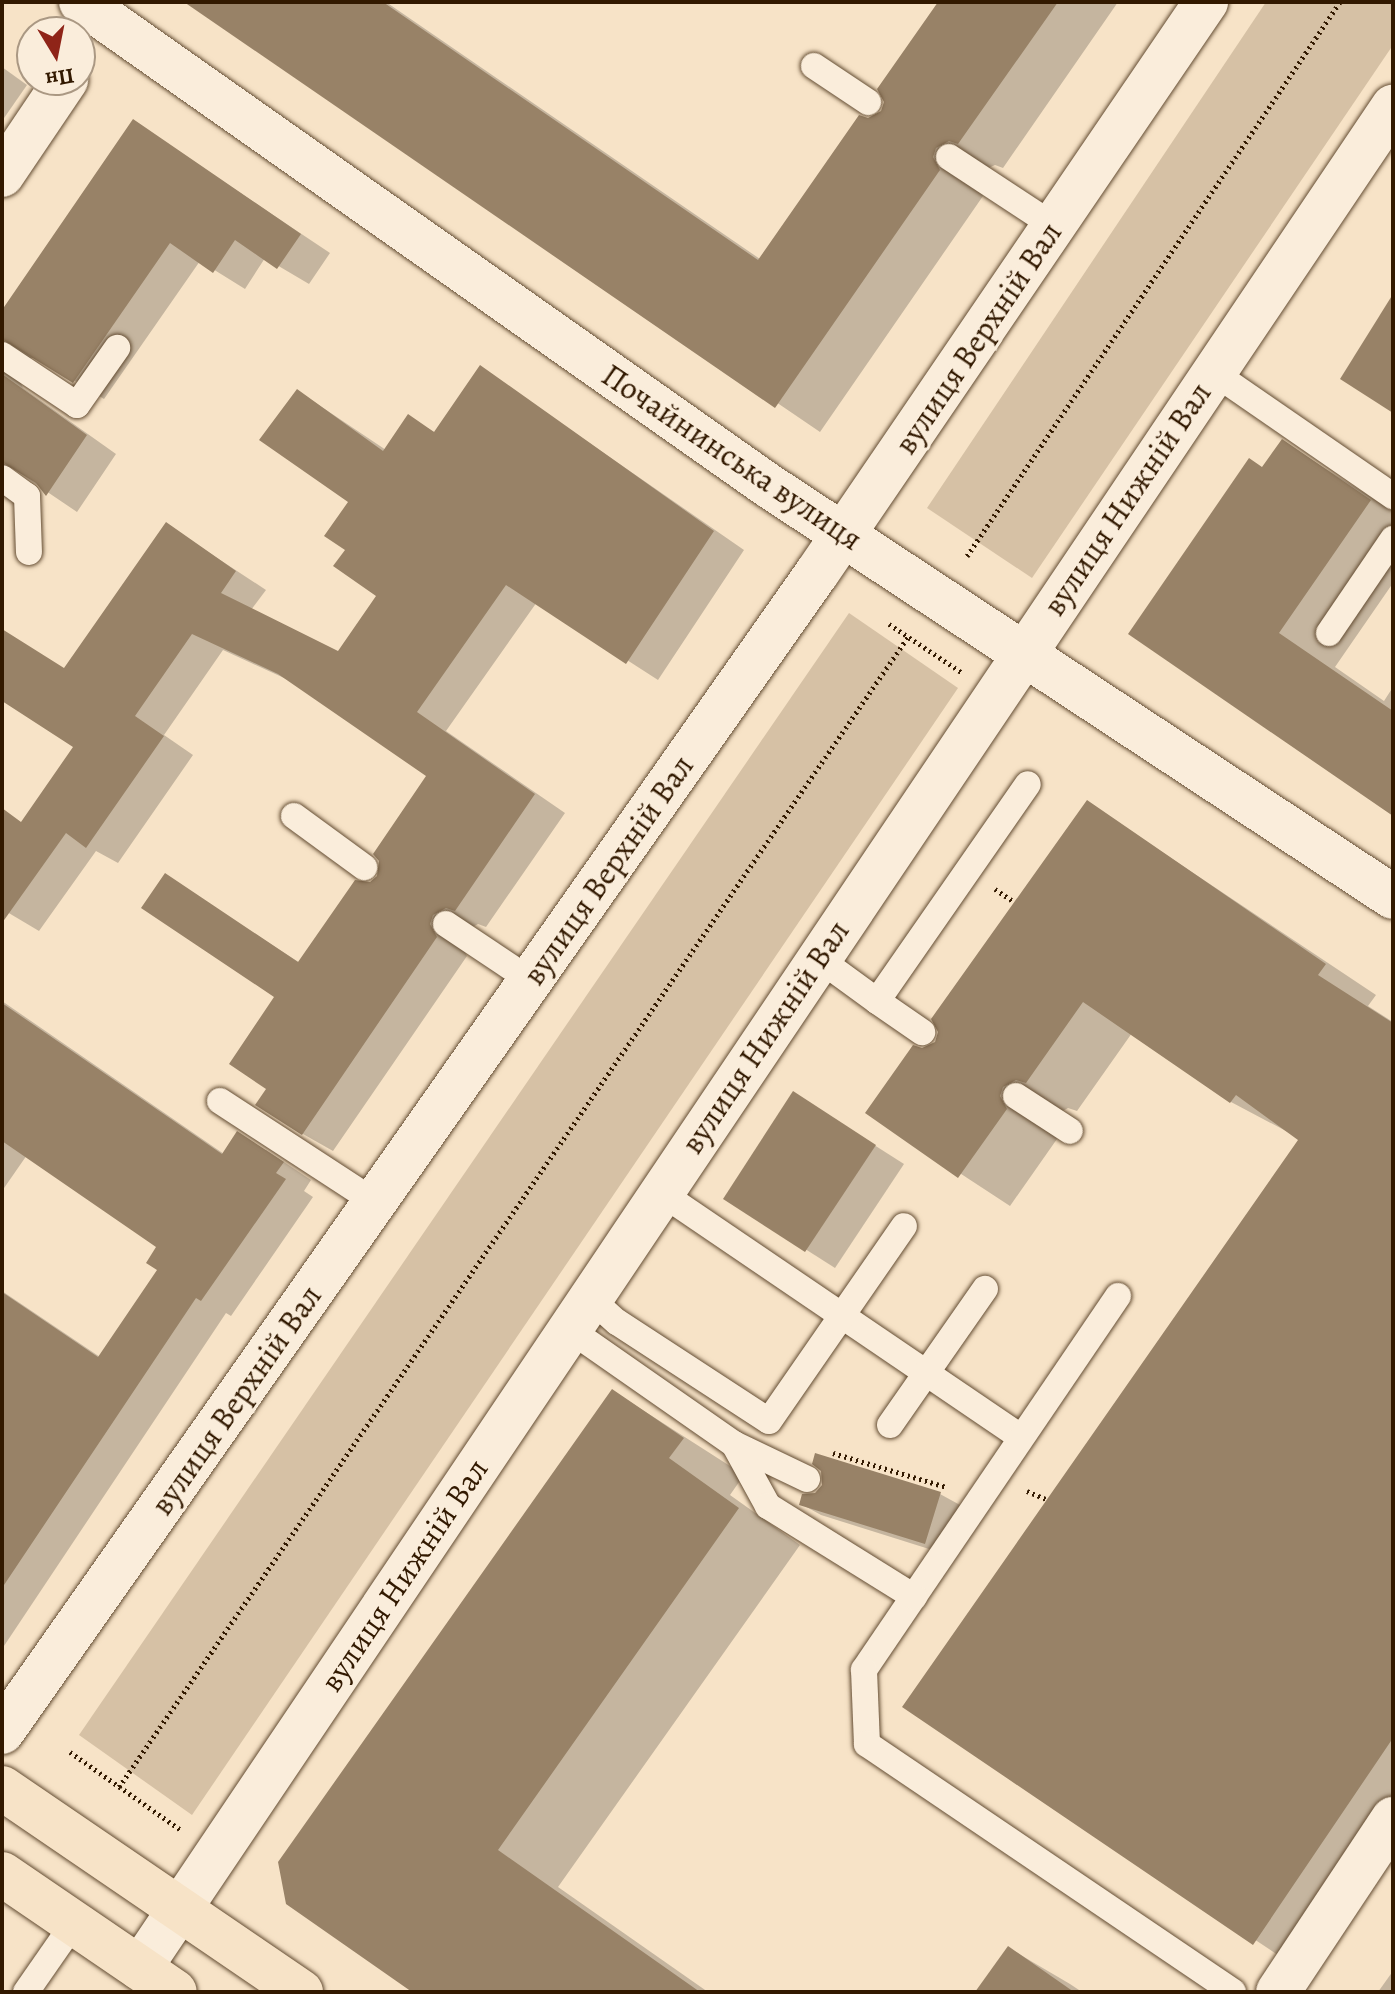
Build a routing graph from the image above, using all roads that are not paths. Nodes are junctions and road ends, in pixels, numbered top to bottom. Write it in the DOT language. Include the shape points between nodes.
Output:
graph roads {
  1 [pos="1206,2"];
  2 [pos="101,8"];
  3 [pos="814,66"];
  4 [pos="55,96"];
  5 [pos="868,102"];
  6 [pos="1393,107"];
  7 [pos="949,157"];
  8 [pos="2,175"];
  9 [pos="1054,226"];
  10 [pos="117,348"];
  11 [pos="2,355"];
  12 [pos="1213,372"];
  13 [pos="2,478"];
  14 [pos="1393,496"];
  15 [pos="845,534"];
  16 [pos="1393,539"];
  17 [pos="29,552"];
  18 [pos="1329,633"];
  19 [pos="1022,653"];
  20 [pos="1028,784"];
  21 [pos="294,816"];
  22 [pos="364,867"];
  23 [pos="1393,897"];
  24 [pos="446,924"];
  25 [pos="818,958"];
  26 [pos="530,980"];
  27 [pos="877,1001"];
  28 [pos="922,1032"];
  29 [pos="1016,1096"];
  30 [pos="220,1101"];
  31 [pos="1070,1131"];
  32 [pos="660,1192"];
  33 [pos="375,1202"];
  34 [pos="904,1226"];
  35 [pos="985,1289"];
  36 [pos="1118,1296"];
  37 [pos="579,1313"];
  38 [pos="843,1316"];
  39 [pos="927,1373"];
  40 [pos="890,1425"];
  41 [pos="1021,1437"];
  42 [pos="734,1444"];
  43 [pos="807,1479"];
  44 [pos="914,1597"];
  45 [pos="2,1732"];
  46 [pos="2,1788"];
  47 [pos="1393,1819"];
  48 [pos="2,1874"];
  49 [pos="180,1909"];
  50 [pos="74,1923"];
  51 [pos="146,1984"];
  52 [pos="26,1992"];
  53 [pos="301,1992"];
  54 [pos="1233,1992"];
  55 [pos="1278,1992"];
  1 -- 9 [label="main road, вулиця Верхній Вал"];
  2 -- 15 [label="main road, Почайнинська вулиця"];
  3 -- 5 [label="lane"];
  4 -- 8 [label="main road"];
  6 -- 12 [label="main road, вулиця Нижній Вал"];
  7 -- 9 [label="lane"];
  9 -- 15 [label="main road, вулиця Верхній Вал"];
  10 -- 11 [label="lane" via="77,405"];
  12 -- 14 [label="lane"];
  12 -- 19 [label="main road, вулиця Нижній Вал"];
  13 -- 17 [label="lane" via="27,496"];
  15 -- 19 [label="main road, Почайнинська вулиця"];
  15 -- 26 [label="main road, вулиця Верхній Вал"];
  16 -- 18 [label="lane"];
  19 -- 23 [label="main road, Почайнинська вулиця"];
  19 -- 25 [label="main road, вулиця Нижній Вал"];
  20 -- 27 [label="lane"];
  21 -- 22 [label="lane"];
  24 -- 26 [label="lane"];
  25 -- 27 [label="lane"];
  25 -- 32 [label="main road, вулиця Нижній Вал"];
  26 -- 33 [label="main road, вулиця Верхній Вал"];
  27 -- 28 [label="lane"];
  29 -- 31 [label="lane"];
  30 -- 33 [label="lane"];
  32 -- 37 [label="main road, вулиця Нижній Вал"];
  32 -- 38 [label="lane"];
  33 -- 45 [label="main road, вулиця Верхній Вал"];
  34 -- 38 [label="lane"];
  35 -- 39 [label="lane"];
  36 -- 41 [label="lane"];
  37 -- 38 [label="lane" via="617,1322 769,1421"];
  37 -- 42 [label="lane"];
  37 -- 49 [label="main road, вулиця Нижній Вал"];
  38 -- 39 [label="lane"];
  39 -- 40 [label="lane"];
  39 -- 41 [label="lane"];
  41 -- 44 [label="lane"];
  42 -- 43 [label="lane"];
  42 -- 44 [label="lane" via="768,1506"];
  44 -- 54 [label="lane" via="864,1670 867,1744"];
  46 -- 49 [label="main road"];
  47 -- 55 [label="main road"];
  48 -- 50 [label="main road"];
  49 -- 51 [label="main road, вулиця Нижній Вал"];
  49 -- 53 [label="main road"];
  50 -- 51 [label="main road"];
  50 -- 52 [label="lane"];
}
